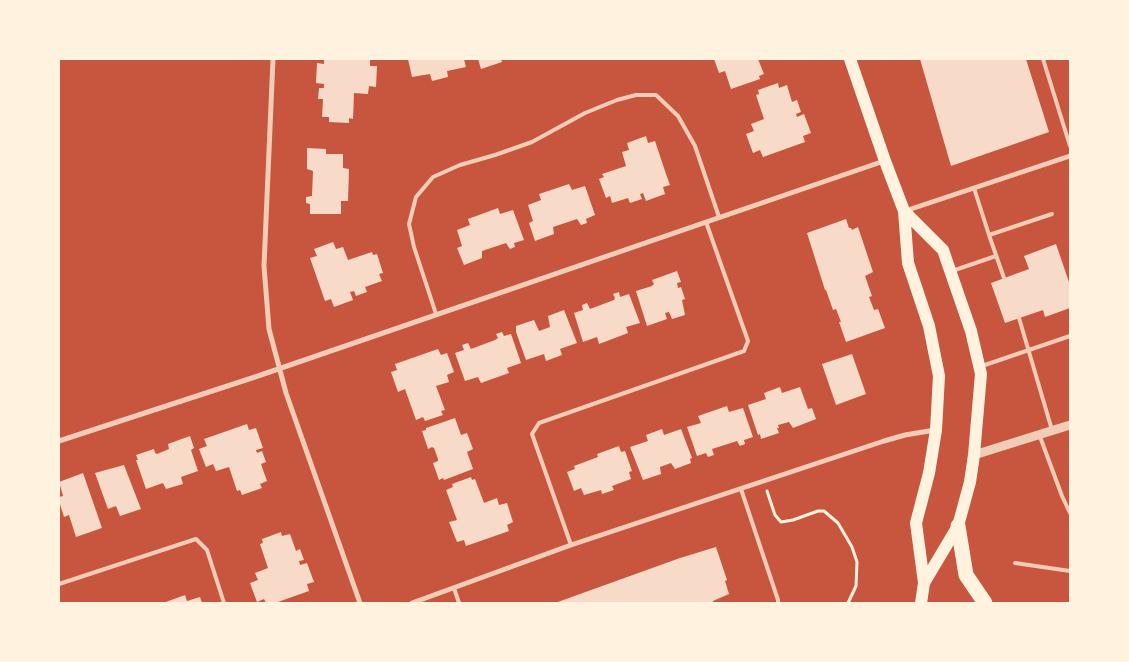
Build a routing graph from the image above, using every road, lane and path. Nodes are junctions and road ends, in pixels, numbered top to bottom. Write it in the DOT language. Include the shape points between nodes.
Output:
graph roads {
  1 [pos="273,59"];
  2 [pos="850,59"];
  3 [pos="1042,59"];
  4 [pos="1070,146"];
  5 [pos="1070,156"];
  6 [pos="885,161"];
  7 [pos="974,188"];
  8 [pos="904,211"];
  9 [pos="1052,214"];
  10 [pos="719,217"];
  11 [pos="706,222"];
  12 [pos="989,235"];
  13 [pos="996,256"];
  14 [pos="950,272"];
  15 [pos="1004,278"];
  16 [pos="436,314"];
  17 [pos="1019,318"];
  18 [pos="1070,336"];
  19 [pos="1028,351"];
  20 [pos="979,367"];
  21 [pos="279,368"];
  22 [pos="1070,425"];
  23 [pos="936,430"];
  24 [pos="1052,430"];
  25 [pos="1040,434"];
  26 [pos="59,441"];
  27 [pos="974,455"];
  28 [pos="764,482"];
  29 [pos="741,489"];
  30 [pos="1070,513"];
  31 [pos="958,526"];
  32 [pos="571,545"];
  33 [pos="1015,562"];
  34 [pos="1070,571"];
  35 [pos="924,583"];
  36 [pos="59,584"];
  37 [pos="454,588"];
  38 [pos="224,603"];
  39 [pos="360,603"];
  40 [pos="412,603"];
  41 [pos="459,603"];
  42 [pos="778,603"];
  43 [pos="848,603"];
  44 [pos="921,603"];
  45 [pos="985,603"];
  1 -- 21 [label="street" via="264,266 269,329"];
  2 -- 6 [label="main road"];
  3 -- 4 [label="lane"];
  5 -- 7 [label="street"];
  6 -- 8 [label="main road"];
  6 -- 10 [label="street"];
  7 -- 8 [label="street"];
  7 -- 12 [label="lane"];
  8 -- 14 [label="main road" via="943,250"];
  8 -- 23 [label="main road" via="908,263 929,326 939,376"];
  9 -- 12 [label="lane"];
  10 -- 11 [label="street"];
  10 -- 16 [label="lane" via="695,146 678,116 656,94 636,94 617,100 585,113 532,142 460,165 434,177 416,197 408,224"];
  11 -- 16 [label="street"];
  11 -- 32 [label="lane" via="748,341 744,351 539,423 532,434"];
  12 -- 13 [label="lane"];
  13 -- 14 [label="lane"];
  13 -- 15 [label="lane"];
  14 -- 20 [label="main road"];
  16 -- 21 [label="street"];
  17 -- 19 [label="lane"];
  18 -- 19 [label="lane"];
  19 -- 20 [label="lane"];
  19 -- 24 [label="lane"];
  20 -- 27 [label="main road"];
  21 -- 26 [label="street"];
  21 -- 39 [label="street"];
  22 -- 24 [label="street"];
  23 -- 28 [label="street" via="884,441"];
  23 -- 35 [label="main road" via="916,523"];
  24 -- 25 [label="street"];
  25 -- 27 [label="street"];
  25 -- 30 [label="lane"];
  27 -- 31 [label="main road"];
  28 -- 29 [label="street"];
  28 -- 43 [label="path" via="775,515 781,522 824,511 838,523 857,562 856,586"];
  29 -- 32 [label="street"];
  29 -- 42 [label="lane"];
  31 -- 35 [label="main road"];
  31 -- 45 [label="highway" via="966,575"];
  32 -- 37 [label="street"];
  33 -- 34 [label="lane"];
  35 -- 44 [label="main road"];
  36 -- 38 [label="lane" via="196,539 207,550"];
  37 -- 40 [label="street"];
  37 -- 41 [label="lane"];
}
